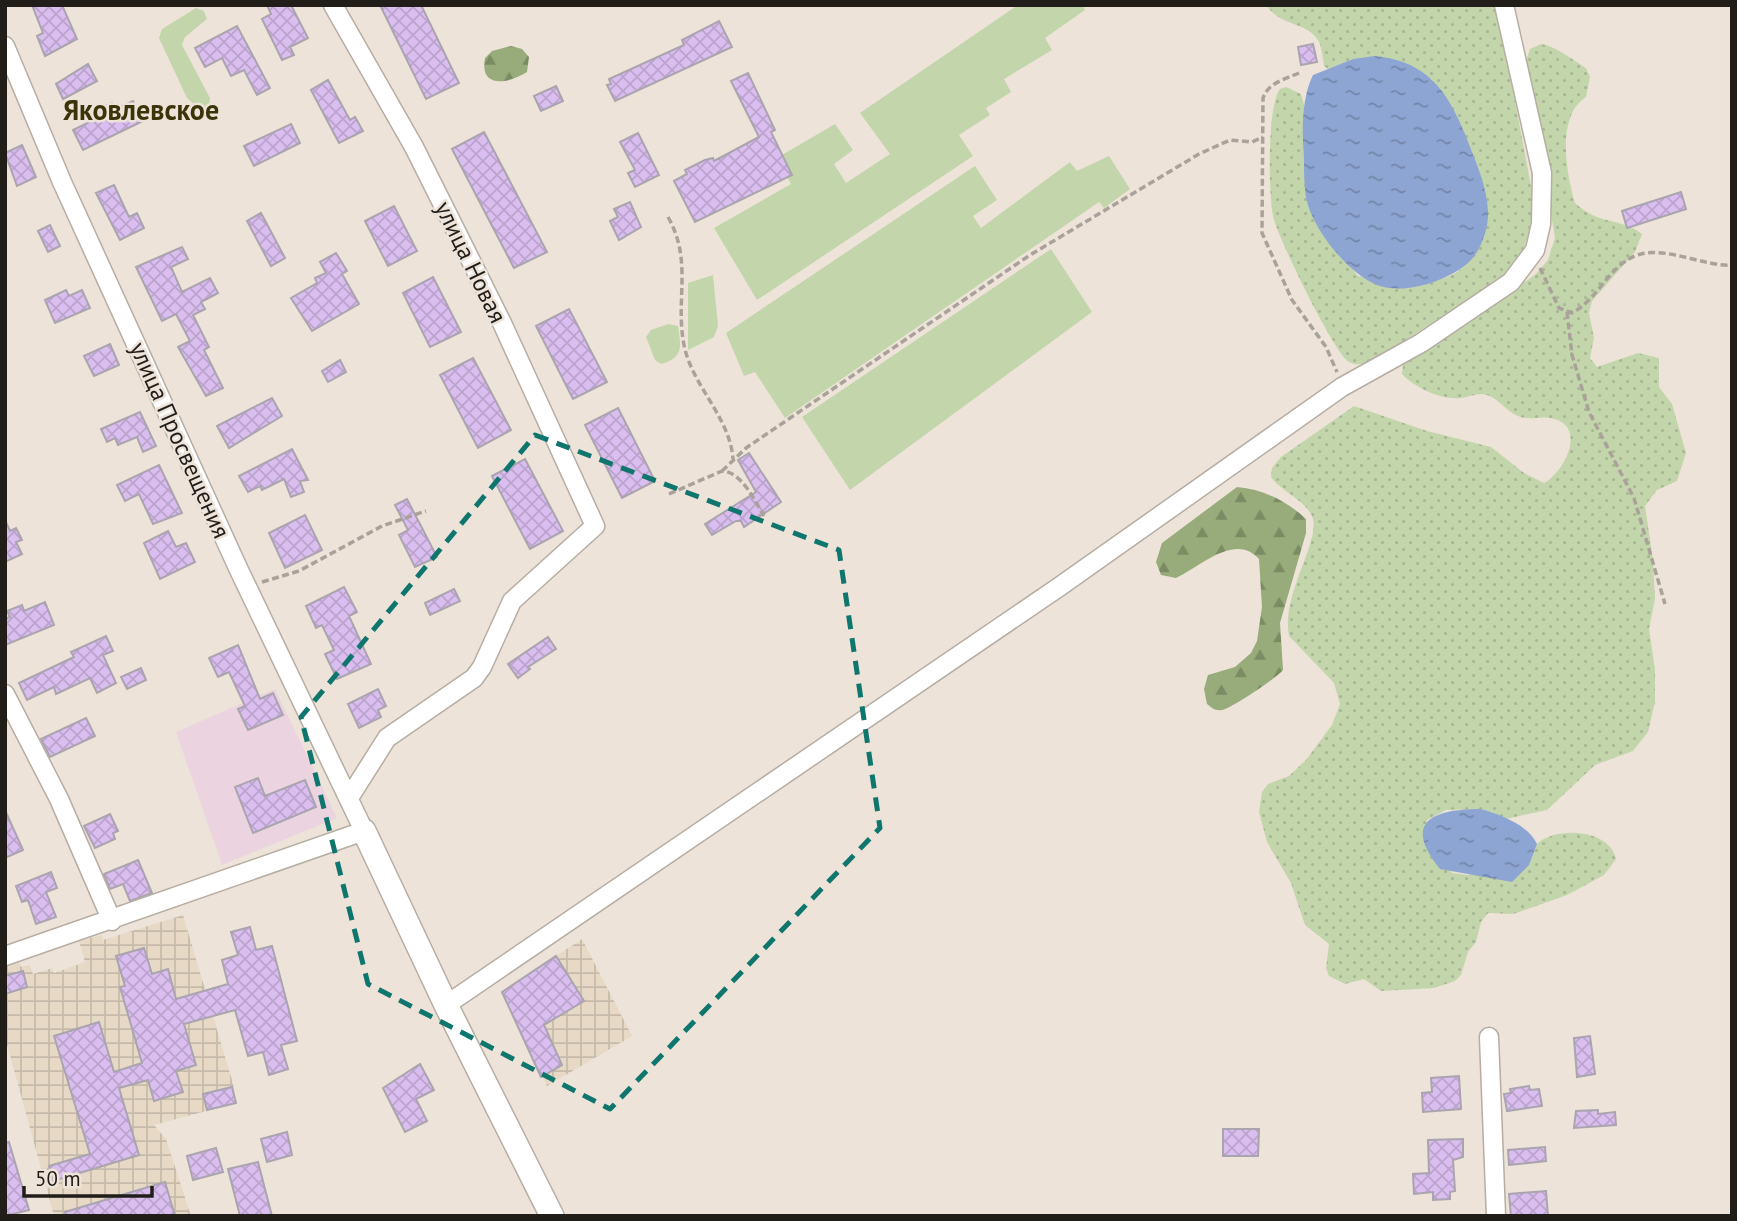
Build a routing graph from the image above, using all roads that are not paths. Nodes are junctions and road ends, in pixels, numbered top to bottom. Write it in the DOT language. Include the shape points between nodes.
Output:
graph roads {
  1 [pos="1504,5"];
  2 [pos="337,8"];
  3 [pos="5,46"];
  4 [pos="5,694"];
  5 [pos="349,797"];
  6 [pos="364,831"];
  7 [pos="112,921"];
  8 [pos="5,956"];
  9 [pos="446,1005"];
  10 [pos="1489,1037"];
  11 [pos="552,1216"];
  12 [pos="1496,1216"];
  1 -- 9 [label="street" via="1542,173 1541,224 1530,260 1500,290 1422,343 1342,387 1059,587"];
  2 -- 5 [label="street, улица Новая" via="414,147 502,323 595,526 512,601 474,678 387,738"];
  3 -- 5 [label="street, улица Просвещения" via="62,182 247,586"];
  4 -- 7 [label="street" via="59,799"];
  5 -- 6 [label="street, улица Просвещения"];
  6 -- 7 [label="street"];
  6 -- 9 [label="street"];
  7 -- 8 [label="street"];
  9 -- 11 [label="street"];
  10 -- 12 [label="street"];
}
